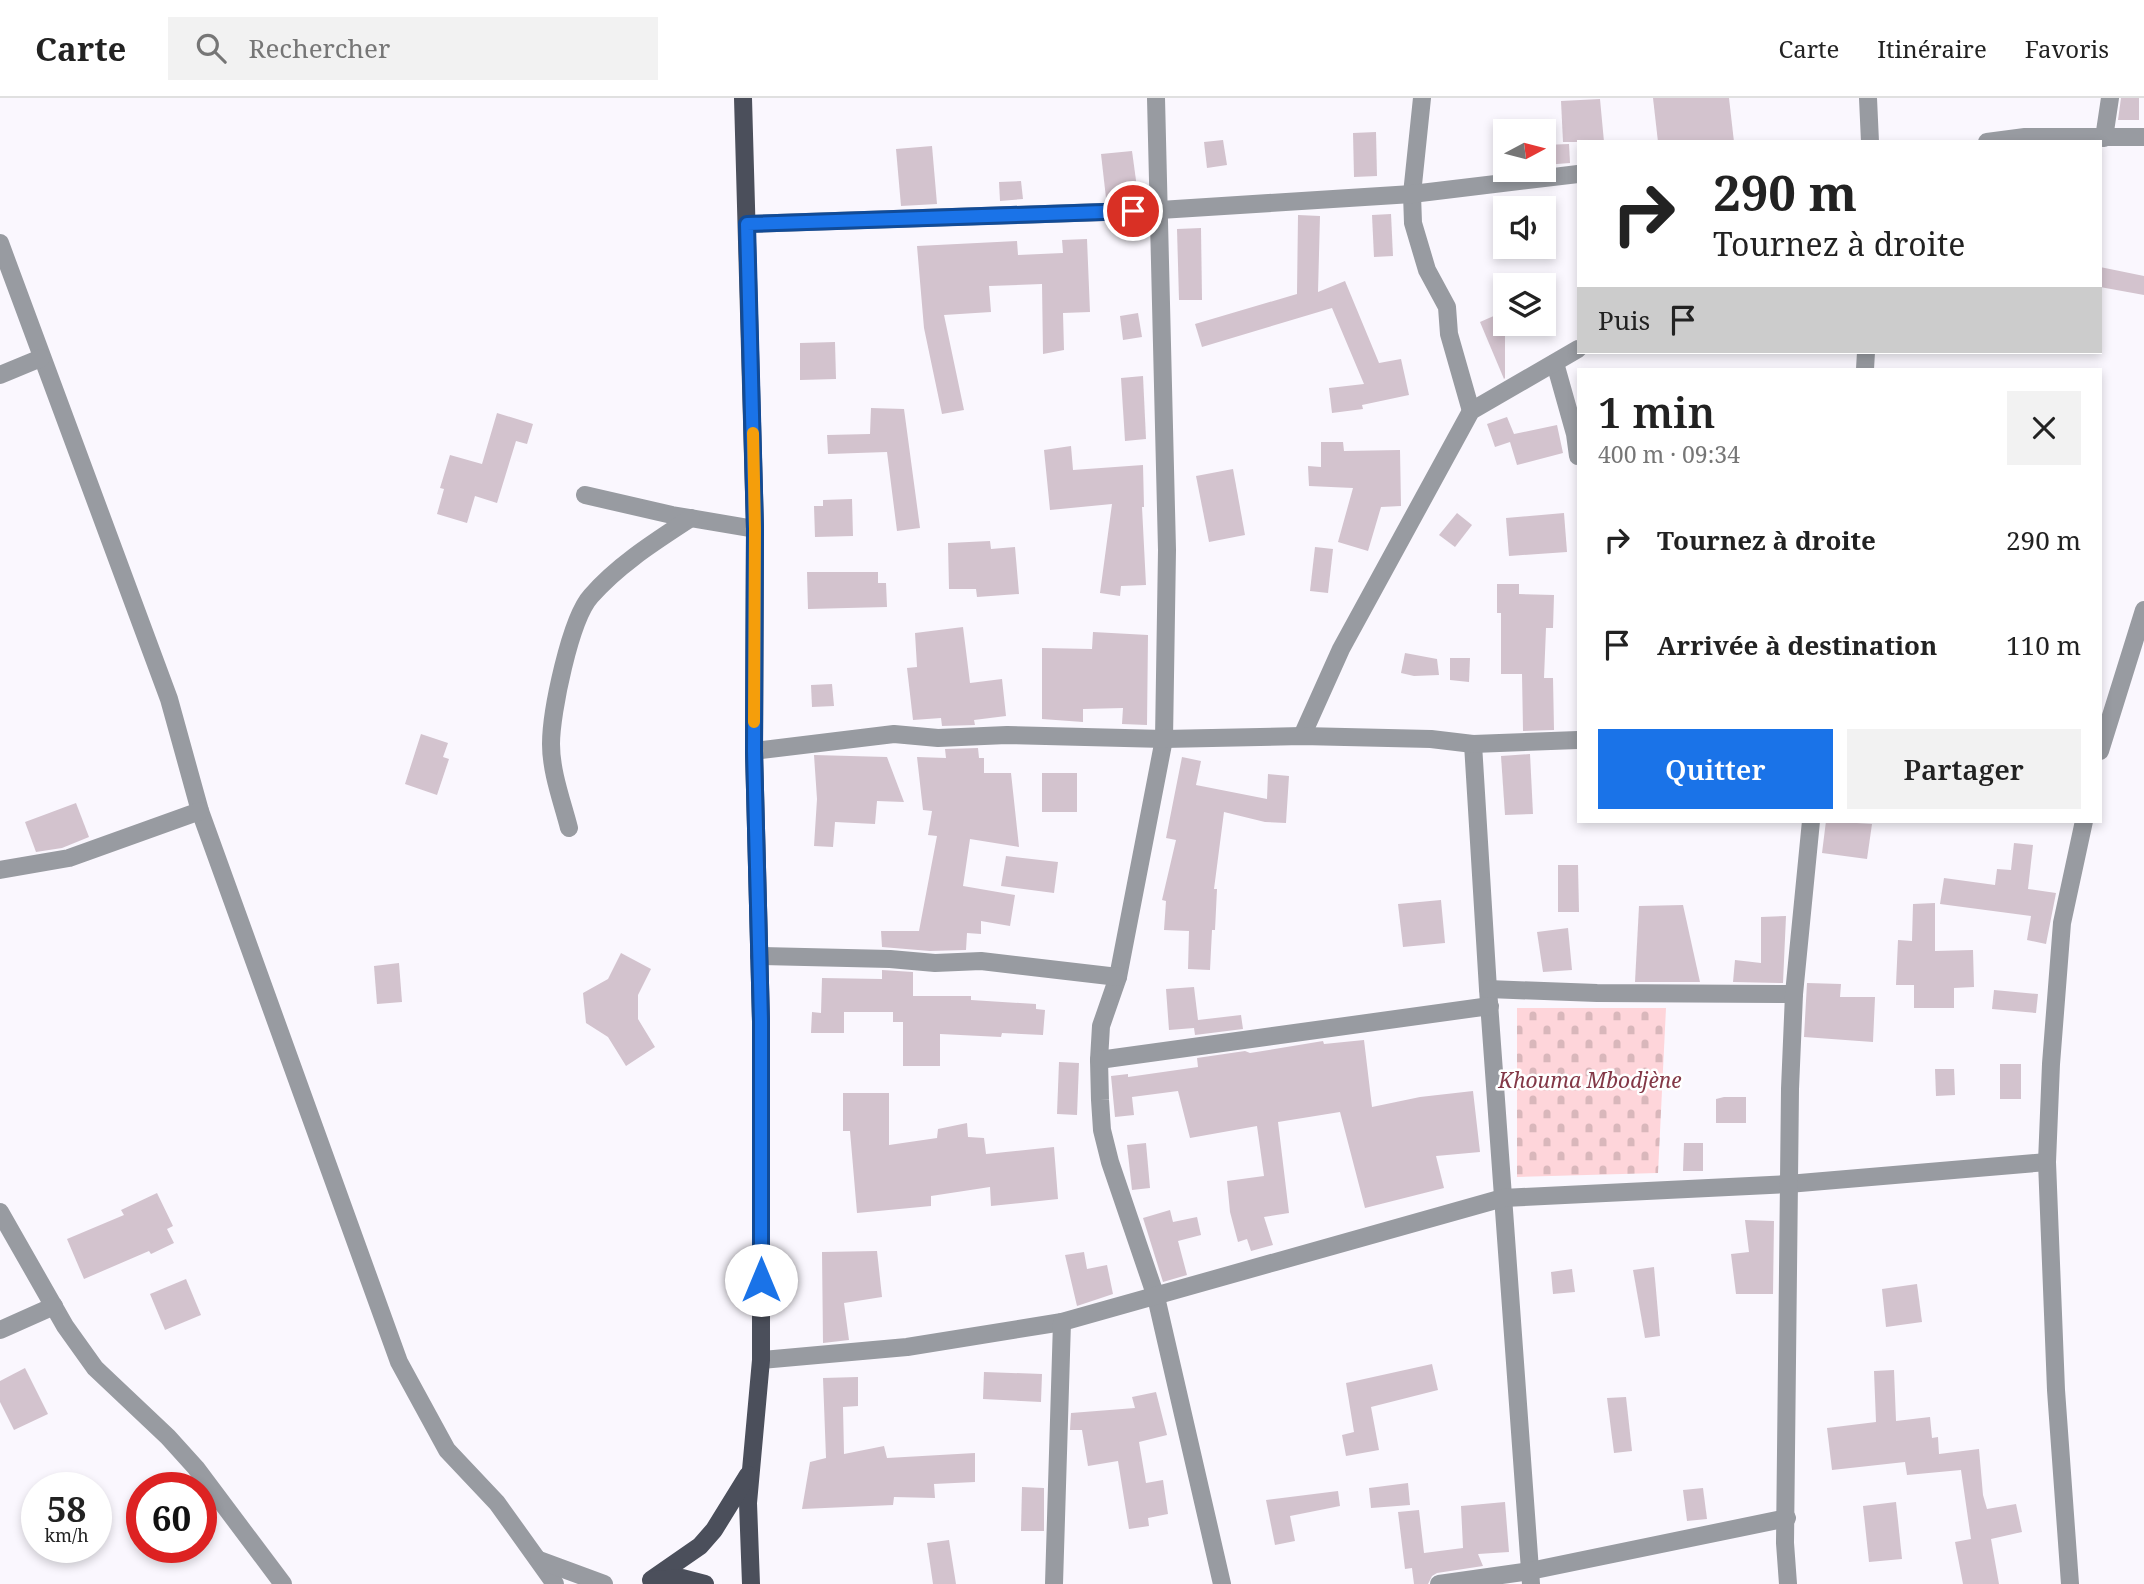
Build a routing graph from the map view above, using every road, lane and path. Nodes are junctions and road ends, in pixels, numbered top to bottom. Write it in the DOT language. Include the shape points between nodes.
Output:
graph roads {
  1 [pos="743,98"];
  2 [pos="1156,98"];
  3 [pos="1422,98"];
  4 [pos="1868,98"];
  5 [pos="2110,98"];
  6 [pos="2144,137"];
  7 [pos="2104,138"];
  8 [pos="1870,140"];
  9 [pos="2002,140"];
  10 [pos="1577,174"];
  11 [pos="1412,194"];
  12 [pos="1160,210"];
  13 [pos="747,224"];
  14 [pos="0,243"];
  15 [pos="1577,350"];
  16 [pos="41,359"];
  17 [pos="1555,363"];
  18 [pos="0,375"];
  19 [pos="1471,411"];
  20 [pos="1577,449"];
  21 [pos="584,495"];
  22 [pos="691,518"];
  23 [pos="755,529"];
  24 [pos="2144,610"];
  25 [pos="2104,722"];
  26 [pos="1301,736"];
  27 [pos="1164,739"];
  28 [pos="1577,740"];
  29 [pos="1473,744"];
  30 [pos="754,751"];
  31 [pos="200,811"];
  32 [pos="1811,823"];
  33 [pos="2084,823"];
  34 [pos="569,828"];
  35 [pos="0,870"];
  36 [pos="759,956"];
  37 [pos="1118,977"];
  38 [pos="1794,994"];
  39 [pos="1489,998"];
  40 [pos="1099,1060"];
  41 [pos="2047,1162"];
  42 [pos="1788,1184"];
  43 [pos="1503,1198"];
  44 [pos="0,1212"];
  45 [pos="1156,1297"];
  46 [pos="54,1306"];
  47 [pos="1062,1322"];
  48 [pos="0,1330"];
  49 [pos="761,1360"];
  50 [pos="750,1472"];
  51 [pos="1787,1518"];
  52 [pos="539,1560"];
  53 [pos="1530,1577"];
  54 [pos="646,1582"];
  55 [pos="283,1584"];
  56 [pos="555,1584"];
  57 [pos="604,1584"];
  58 [pos="705,1584"];
  59 [pos="751,1584"];
  60 [pos="1054,1584"];
  61 [pos="1222,1584"];
  62 [pos="1439,1584"];
  63 [pos="1788,1584"];
  64 [pos="2070,1584"];
  1 -- 13 [label="main road"];
  2 -- 12 [label="street"];
  3 -- 11 [label="street"];
  4 -- 8 [label="street"];
  5 -- 7 [label="street"];
  6 -- 7 [label="street"];
  7 -- 9 [label="street"];
  10 -- 11 [label="street"];
  11 -- 12 [label="street"];
  11 -- 19 [label="street" via="1413,223 1427,270 1447,307 1449,334"];
  12 -- 13 [label="street"];
  12 -- 27 [label="street" via="1167,551"];
  13 -- 23 [label="main road"];
  14 -- 16 [label="street"];
  15 -- 17 [label="street"];
  16 -- 18 [label="street"];
  16 -- 31 [label="street" via="169,699"];
  17 -- 19 [label="street"];
  17 -- 20 [label="street"];
  19 -- 26 [label="street" via="1341,649"];
  21 -- 22 [label="street"];
  22 -- 23 [label="street"];
  22 -- 34 [label="street" via="635,556 589,598 578,617 554,711 551,743"];
  23 -- 30 [label="main road"];
  24 -- 25 [label="street"];
  26 -- 27 [label="street"];
  26 -- 29 [label="street"];
  27 -- 30 [label="street" via="894,734"];
  27 -- 37 [label="street"];
  28 -- 29 [label="street"];
  29 -- 39 [label="street"];
  30 -- 36 [label="main road"];
  31 -- 35 [label="street" via="69,858"];
  31 -- 52 [label="street" via="399,1362 447,1450 497,1503"];
  32 -- 38 [label="street"];
  33 -- 41 [label="street" via="2062,923"];
  36 -- 37 [label="street" via="981,961"];
  36 -- 49 [label="main road"];
  37 -- 40 [label="street" via="1101,1026"];
  38 -- 39 [label="street" via="1597,993"];
  38 -- 42 [label="street"];
  39 -- 40 [label="street"];
  39 -- 43 [label="street"];
  40 -- 45 [label="street" via="1102,1130"];
  41 -- 42 [label="street"];
  41 -- 64 [label="street"];
  42 -- 43 [label="street"];
  42 -- 51 [label="street"];
  43 -- 45 [label="street"];
  43 -- 53 [label="street"];
  44 -- 46 [label="street"];
  45 -- 47 [label="street"];
  45 -- 61 [label="street"];
  46 -- 48 [label="street"];
  46 -- 55 [label="street" via="95,1368 196,1468"];
  47 -- 49 [label="street" via="907,1347"];
  47 -- 60 [label="street"];
  49 -- 50 [label="main road"];
  50 -- 54 [label="main road" via="699,1546"];
  50 -- 59 [label="main road"];
  51 -- 53 [label="street"];
  51 -- 63 [label="street"];
  52 -- 56 [label="street"];
  52 -- 57 [label="street"];
  53 -- 62 [label="street"];
  54 -- 58 [label="main road" via="682,1578"];
}
